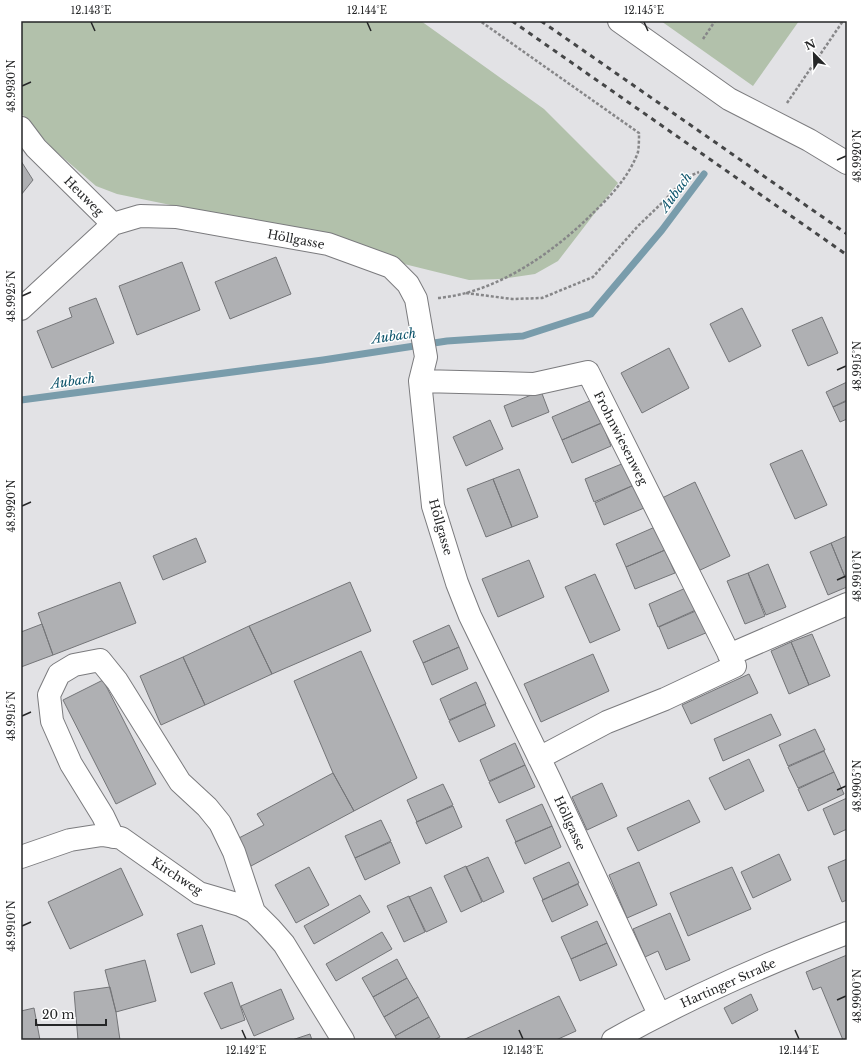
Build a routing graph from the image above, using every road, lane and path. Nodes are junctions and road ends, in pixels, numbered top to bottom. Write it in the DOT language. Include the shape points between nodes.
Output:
graph roads {
  1 [pos="480,21"];
  2 [pos="618,21"];
  3 [pos="714,21"];
  4 [pos="843,21"];
  5 [pos="703,39"];
  6 [pos="786,105"];
  7 [pos="21,128"];
  8 [pos="847,163"];
  9 [pos="699,172"];
  10 [pos="113,224"];
  11 [pos="466,293"];
  12 [pos="416,299"];
  13 [pos="21,309"];
  14 [pos="420,381"];
  15 [pos="847,604"];
  16 [pos="729,655"];
  17 [pos="539,758"];
  18 [pos="113,837"];
  19 [pos="21,857"];
  20 [pos="254,912"];
  21 [pos="847,933"];
  22 [pos="659,1014"];
  23 [pos="343,1040"];
  24 [pos="613,1040"];
  1 -- 11 [label="path" via="639,133 638,151 627,174 608,198 572,234 536,261 491,285"];
  2 -- 8 [label="street" via="729,99"];
  3 -- 5 [label="path"];
  4 -- 6 [label="path"];
  7 -- 10 [label="street, Heuweg" via="36,148"];
  9 -- 11 [label="path" via="685,178 593,277 542,298 512,299"];
  10 -- 12 [label="street, Höllgasse" via="140,216 176,217 328,244 391,267 408,284"];
  10 -- 13 [label="street, Heuweg"];
  11 -- 12 [label="path"];
  12 -- 14 [label="street, Höllgasse" via="426,357"];
  14 -- 16 [label="street, Frohnwiesenweg" via="534,384 588,372"];
  14 -- 17 [label="street, Höllgasse" via="433,506 457,583 470,616"];
  15 -- 16 [label="street"];
  16 -- 17 [label="street, Frohnwiesenweg" via="735,666 665,699 607,722"];
  17 -- 22 [label="street, Höllgasse"];
  18 -- 19 [label="street, Kirchweg" via="102,835 70,840"];
  18 -- 20 [label="street, Kirchweg" via="121,838 199,893 240,905"];
  18 -- 20 [label="street" via="71,764 52,722 48,695 59,674 74,665 100,660 117,681 180,782 220,823 234,852"];
  20 -- 23 [label="street, Kirchweg" via="284,944"];
  21 -- 22 [label="street, Hartinger Straße"];
  22 -- 24 [label="street, Hartinger Straße"];
}
